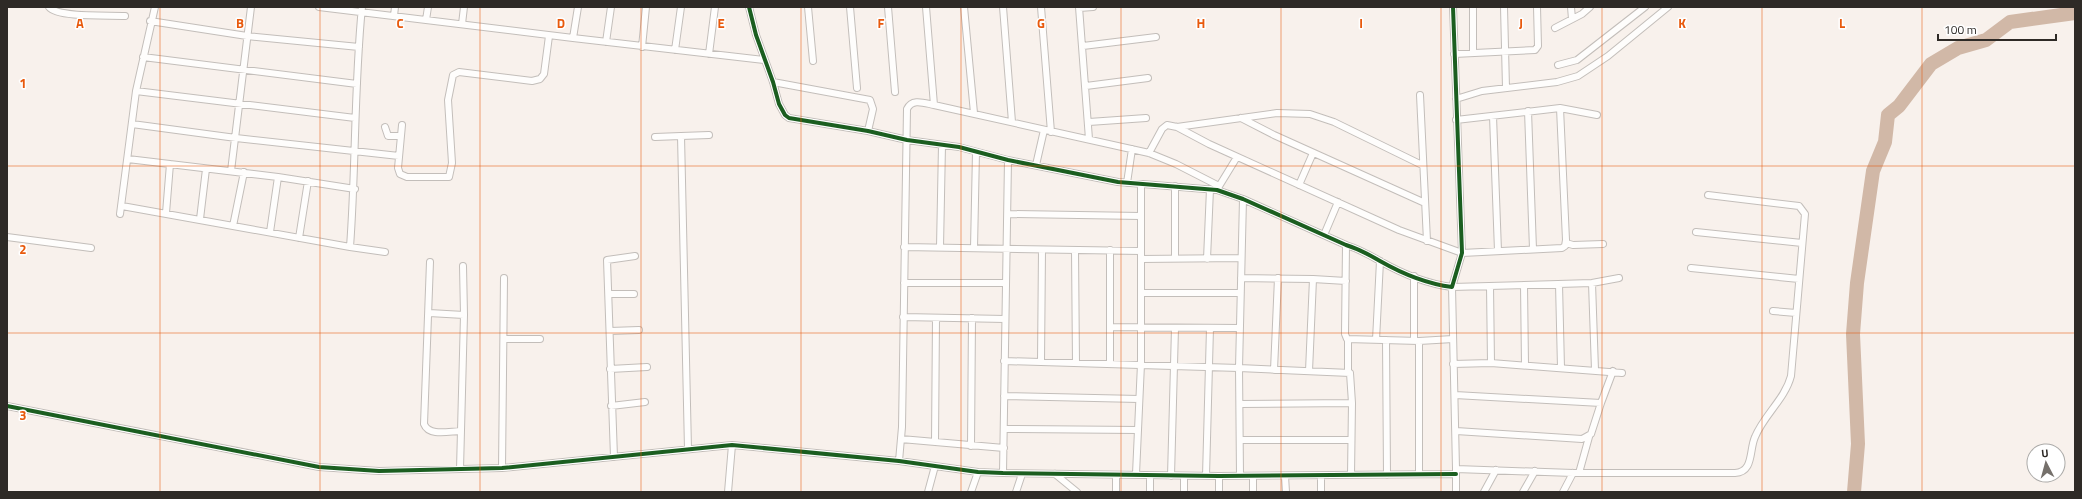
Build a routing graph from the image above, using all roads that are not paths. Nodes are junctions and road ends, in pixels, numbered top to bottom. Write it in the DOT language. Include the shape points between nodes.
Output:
graph roads {
  1 [pos="49,7"];
  2 [pos="155,7"];
  3 [pos="251,7"];
  4 [pos="319,7"];
  5 [pos="327,7"];
  6 [pos="395,7"];
  7 [pos="428,7"];
  8 [pos="464,7"];
  9 [pos="578,7"];
  10 [pos="611,7"];
  11 [pos="646,7"];
  12 [pos="681,7"];
  13 [pos="715,7"];
  14 [pos="749,7"];
  15 [pos="808,7"];
  16 [pos="850,7"];
  17 [pos="888,7"];
  18 [pos="926,7"];
  19 [pos="964,7"];
  20 [pos="1003,7"];
  21 [pos="1041,7"];
  22 [pos="1093,7"];
  23 [pos="1453,7"];
  24 [pos="1473,7"];
  25 [pos="1504,7"];
  26 [pos="1537,7"];
  27 [pos="1571,7"];
  28 [pos="1590,7"];
  29 [pos="1645,7"];
  30 [pos="1668,7"];
  31 [pos="1079,8"];
  32 [pos="362,10"];
  33 [pos="125,16"];
  34 [pos="394,16"];
  35 [pos="426,20"];
  36 [pos="1572,20"];
  37 [pos="150,21"];
  38 [pos="462,24"];
  39 [pos="1555,28"];
  40 [pos="247,36"];
  41 [pos="549,36"];
  42 [pos="1156,37"];
  43 [pos="573,38"];
  44 [pos="606,42"];
  45 [pos="1083,46"];
  46 [pos="359,47"];
  47 [pos="642,47"];
  48 [pos="675,50"];
  49 [pos="1473,52"];
  50 [pos="1506,52"];
  51 [pos="709,54"];
  52 [pos="1454,54"];
  53 [pos="142,57"];
  54 [pos="764,60"];
  55 [pos="813,61"];
  56 [pos="1558,65"];
  57 [pos="243,70"];
  58 [pos="1148,78"];
  59 [pos="773,82"];
  60 [pos="357,84"];
  61 [pos="1086,86"];
  62 [pos="857,88"];
  63 [pos="1506,88"];
  64 [pos="136,91"];
  65 [pos="895,92"];
  66 [pos="1420,96"];
  67 [pos="1456,99"];
  68 [pos="240,103"];
  69 [pos="934,105"];
  70 [pos="1560,108"];
  71 [pos="1528,111"];
  72 [pos="974,113"];
  73 [pos="1597,115"];
  74 [pos="1493,116"];
  75 [pos="355,118"];
  76 [pos="1146,118"];
  77 [pos="1241,118"];
  78 [pos="1456,120"];
  79 [pos="1012,122"];
  80 [pos="1089,122"];
  81 [pos="132,124"];
  82 [pos="402,125"];
  83 [pos="385,127"];
  84 [pos="1177,127"];
  85 [pos="868,131"];
  86 [pos="1047,131"];
  87 [pos="709,134"];
  88 [pos="401,136"];
  89 [pos="681,136"];
  90 [pos="655,137"];
  91 [pos="236,138"];
  92 [pos="1089,139"];
  93 [pos="907,140"];
  94 [pos="942,145"];
  95 [pos="1132,149"];
  96 [pos="355,152"];
  97 [pos="976,152"];
  98 [pos="1149,153"];
  99 [pos="1314,153"];
  100 [pos="399,156"];
  101 [pos="1237,157"];
  102 [pos="128,159"];
  103 [pos="1008,160"];
  104 [pos="170,164"];
  105 [pos="1036,165"];
  106 [pos="1422,165"];
  107 [pos="206,169"];
  108 [pos="231,171"];
  109 [pos="244,172"];
  110 [pos="278,177"];
  111 [pos="308,181"];
  112 [pos="1127,182"];
  113 [pos="1141,184"];
  114 [pos="1300,185"];
  115 [pos="1175,186"];
  116 [pos="1215,188"];
  117 [pos="355,189"];
  118 [pos="1708,194"];
  119 [pos="1243,199"];
  120 [pos="1338,202"];
  121 [pos="1425,203"];
  122 [pos="122,206"];
  123 [pos="166,213"];
  124 [pos="120,214"];
  125 [pos="1008,214"];
  126 [pos="1141,216"];
  127 [pos="200,219"];
  128 [pos="233,226"];
  129 [pos="270,232"];
  130 [pos="1696,232"];
  131 [pos="1324,235"];
  132 [pos="7,237"];
  133 [pos="299,238"];
  134 [pos="1427,241"];
  135 [pos="1566,243"];
  136 [pos="1603,244"];
  137 [pos="1802,244"];
  138 [pos="1346,245"];
  139 [pos="350,247"];
  140 [pos="904,247"];
  141 [pos="940,247"];
  142 [pos="91,248"];
  143 [pos="974,248"];
  144 [pos="1007,249"];
  145 [pos="1533,249"];
  146 [pos="1042,250"];
  147 [pos="1075,250"];
  148 [pos="1110,250"];
  149 [pos="1141,251"];
  150 [pos="1498,251"];
  151 [pos="385,252"];
  152 [pos="1462,253"];
  153 [pos="635,256"];
  154 [pos="1175,258"];
  155 [pos="1241,258"];
  156 [pos="1141,259"];
  157 [pos="1207,259"];
  158 [pos="1380,261"];
  159 [pos="430,262"];
  160 [pos="463,266"];
  161 [pos="1692,268"];
  162 [pos="1414,276"];
  163 [pos="504,278"];
  164 [pos="1241,278"];
  165 [pos="1278,278"];
  166 [pos="1619,278"];
  167 [pos="1313,279"];
  168 [pos="1799,279"];
  169 [pos="1346,281"];
  170 [pos="904,283"];
  171 [pos="1006,283"];
  172 [pos="1592,283"];
  173 [pos="1559,284"];
  174 [pos="1524,285"];
  175 [pos="1490,286"];
  176 [pos="1452,287"];
  177 [pos="1141,293"];
  178 [pos="1240,293"];
  179 [pos="609,294"];
  180 [pos="634,294"];
  181 [pos="1773,311"];
  182 [pos="429,313"];
  183 [pos="1796,313"];
  184 [pos="464,315"];
  185 [pos="903,317"];
  186 [pos="936,318"];
  187 [pos="972,318"];
  188 [pos="1005,318"];
  189 [pos="1110,327"];
  190 [pos="1141,328"];
  191 [pos="1175,328"];
  192 [pos="1210,328"];
  193 [pos="1240,328"];
  194 [pos="639,330"];
  195 [pos="610,331"];
  196 [pos="504,339"];
  197 [pos="540,339"];
  198 [pos="1453,339"];
  199 [pos="1348,340"];
  200 [pos="1376,340"];
  201 [pos="1386,340"];
  202 [pos="1416,341"];
  203 [pos="1004,361"];
  204 [pos="1041,362"];
  205 [pos="1076,363"];
  206 [pos="1110,363"];
  207 [pos="1141,364"];
  208 [pos="1453,364"];
  209 [pos="1491,364"];
  210 [pos="1525,365"];
  211 [pos="1174,366"];
  212 [pos="647,367"];
  213 [pos="1210,367"];
  214 [pos="610,368"];
  215 [pos="1239,368"];
  216 [pos="1561,368"];
  217 [pos="1274,370"];
  218 [pos="1595,370"];
  219 [pos="1309,371"];
  220 [pos="1348,372"];
  221 [pos="1613,372"];
  222 [pos="1622,372"];
  223 [pos="1455,395"];
  224 [pos="1004,396"];
  225 [pos="1139,399"];
  226 [pos="645,402"];
  227 [pos="1352,403"];
  228 [pos="1601,403"];
  229 [pos="1240,404"];
  230 [pos="7,406"];
  231 [pos="611,406"];
  232 [pos="1004,429"];
  233 [pos="1138,430"];
  234 [pos="461,431"];
  235 [pos="1456,431"];
  236 [pos="1589,436"];
  237 [pos="901,439"];
  238 [pos="1240,440"];
  239 [pos="1351,440"];
  240 [pos="935,442"];
  241 [pos="732,445"];
  242 [pos="971,446"];
  243 [pos="1004,448"];
  244 [pos="688,449"];
  245 [pos="614,457"];
  246 [pos="899,461"];
  247 [pos="935,466"];
  248 [pos="502,468"];
  249 [pos="460,469"];
  250 [pos="1496,470"];
  251 [pos="1535,471"];
  252 [pos="978,472"];
  253 [pos="1456,472"];
  254 [pos="1003,473"];
  255 [pos="1576,473"];
  256 [pos="1022,474"];
  257 [pos="1055,474"];
  258 [pos="1136,474"];
  259 [pos="1351,474"];
  260 [pos="1419,474"];
  261 [pos="1116,475"];
  262 [pos="1240,475"];
  263 [pos="1387,475"];
  264 [pos="1150,476"];
  265 [pos="1171,476"];
  266 [pos="1184,476"];
  267 [pos="1206,476"];
  268 [pos="1219,476"];
  269 [pos="1253,476"];
  270 [pos="1285,476"];
  271 [pos="1321,476"];
  272 [pos="728,492"];
  273 [pos="928,492"];
  274 [pos="971,492"];
  275 [pos="1016,492"];
  276 [pos="1077,492"];
  277 [pos="1116,492"];
  278 [pos="1150,492"];
  279 [pos="1184,492"];
  280 [pos="1219,492"];
  281 [pos="1253,492"];
  282 [pos="1286,492"];
  283 [pos="1322,492"];
  284 [pos="1456,492"];
  285 [pos="1484,492"];
  286 [pos="1523,492"];
  287 [pos="1563,492"];
  1 -- 33 [label="street" via="52,11 63,13"];
  2 -- 37 [label="street"];
  3 -- 40 [label="street"];
  4 -- 5 [label="street"];
  5 -- 32 [label="street"];
  6 -- 34 [label="street"];
  7 -- 35 [label="street"];
  8 -- 38 [label="street"];
  9 -- 43 [label="street"];
  10 -- 44 [label="street"];
  11 -- 47 [label="street"];
  12 -- 48 [label="street"];
  13 -- 51 [label="street"];
  14 -- 54 [label="street"];
  15 -- 55 [label="street"];
  16 -- 62 [label="street"];
  17 -- 65 [label="street"];
  18 -- 69 [label="street"];
  19 -- 72 [label="street"];
  20 -- 79 [label="street"];
  21 -- 86 [label="street"];
  22 -- 31 [label="street"];
  23 -- 52 [label="street"];
  24 -- 49 [label="street"];
  25 -- 50 [label="street"];
  26 -- 50 [label="street" via="1537,48"];
  27 -- 36 [label="street"];
  28 -- 36 [label="street"];
  29 -- 56 [label="street" via="1576,60"];
  30 -- 63 [label="street" via="1608,56 1578,76 1557,82"];
  31 -- 45 [label="street"];
  32 -- 34 [label="street"];
  32 -- 46 [label="street"];
  34 -- 35 [label="street"];
  35 -- 38 [label="street"];
  36 -- 39 [label="street"];
  37 -- 40 [label="street"];
  37 -- 53 [label="street"];
  38 -- 41 [label="street"];
  40 -- 46 [label="street"];
  40 -- 57 [label="street"];
  41 -- 43 [label="street"];
  41 -- 100 [label="street" via="544,74 538,80 458,72 453,75 448,100 452,163 449,177 445,179 403,176 398,168"];
  42 -- 45 [label="street"];
  43 -- 44 [label="street"];
  44 -- 47 [label="street"];
  45 -- 61 [label="street"];
  46 -- 60 [label="street"];
  47 -- 48 [label="street"];
  48 -- 51 [label="street"];
  49 -- 50 [label="street"];
  49 -- 52 [label="street"];
  50 -- 63 [label="street"];
  51 -- 54 [label="street"];
  52 -- 67 [label="street"];
  53 -- 57 [label="street"];
  53 -- 64 [label="street"];
  54 -- 59 [label="street"];
  57 -- 60 [label="street"];
  57 -- 68 [label="street"];
  58 -- 61 [label="street"];
  59 -- 85 [label="street" via="781,110 789,118"];
  59 -- 85 [label="street" via="870,100 873,109"];
  60 -- 75 [label="street"];
  61 -- 80 [label="street"];
  63 -- 67 [label="street" via="1482,91"];
  64 -- 68 [label="street"];
  64 -- 81 [label="street"];
  66 -- 106 [label="street"];
  67 -- 78 [label="street"];
  68 -- 75 [label="street"];
  68 -- 91 [label="street"];
  69 -- 72 [label="street"];
  69 -- 93 [label="street" via="917,102 908,107"];
  70 -- 71 [label="street"];
  70 -- 73 [label="street"];
  70 -- 135 [label="street"];
  71 -- 74 [label="street"];
  71 -- 145 [label="street"];
  72 -- 79 [label="street"];
  74 -- 78 [label="street"];
  74 -- 150 [label="street"];
  75 -- 96 [label="street"];
  76 -- 80 [label="street"];
  77 -- 84 [label="street"];
  77 -- 99 [label="street"];
  77 -- 106 [label="street" via="1291,113 1321,116"];
  78 -- 152 [label="street"];
  79 -- 86 [label="street"];
  80 -- 92 [label="street"];
  81 -- 91 [label="street"];
  81 -- 102 [label="street"];
  82 -- 88 [label="street"];
  83 -- 88 [label="street" via="388,136"];
  84 -- 98 [label="street" via="1169,124 1164,127"];
  84 -- 101 [label="street"];
  85 -- 93 [label="street"];
  86 -- 92 [label="street"];
  86 -- 105 [label="street"];
  87 -- 89 [label="street"];
  88 -- 100 [label="street"];
  89 -- 90 [label="street"];
  89 -- 244 [label="street"];
  91 -- 96 [label="street"];
  91 -- 108 [label="street"];
  92 -- 95 [label="street"];
  93 -- 94 [label="street"];
  93 -- 140 [label="street"];
  94 -- 97 [label="street"];
  94 -- 141 [label="street"];
  95 -- 98 [label="street"];
  95 -- 112 [label="street"];
  96 -- 100 [label="street"];
  96 -- 117 [label="street"];
  97 -- 103 [label="street"];
  97 -- 143 [label="street"];
  98 -- 116 [label="street" via="1182,167"];
  99 -- 114 [label="street"];
  99 -- 121 [label="street"];
  101 -- 114 [label="street"];
  101 -- 116 [label="street"];
  102 -- 104 [label="street"];
  102 -- 122 [label="street"];
  103 -- 105 [label="street"];
  103 -- 125 [label="street"];
  104 -- 107 [label="street"];
  104 -- 123 [label="street"];
  105 -- 112 [label="street"];
  106 -- 121 [label="street"];
  107 -- 108 [label="street"];
  107 -- 127 [label="street"];
  108 -- 109 [label="street"];
  109 -- 110 [label="street"];
  109 -- 128 [label="street"];
  110 -- 111 [label="street"];
  110 -- 129 [label="street"];
  111 -- 117 [label="street"];
  111 -- 133 [label="street"];
  112 -- 113 [label="street"];
  113 -- 115 [label="street"];
  113 -- 126 [label="street"];
  114 -- 120 [label="street"];
  115 -- 116 [label="street"];
  115 -- 154 [label="street"];
  116 -- 119 [label="street"];
  116 -- 157 [label="street"];
  117 -- 139 [label="street"];
  118 -- 137 [label="street" via="1799,206 1805,214"];
  119 -- 131 [label="street"];
  119 -- 155 [label="street"];
  120 -- 131 [label="street"];
  120 -- 134 [label="street"];
  121 -- 134 [label="street"];
  122 -- 123 [label="street"];
  122 -- 124 [label="street"];
  123 -- 127 [label="street"];
  125 -- 126 [label="street"];
  125 -- 144 [label="street"];
  126 -- 149 [label="street"];
  127 -- 128 [label="street"];
  128 -- 129 [label="street"];
  129 -- 133 [label="street"];
  130 -- 137 [label="street"];
  131 -- 138 [label="street"];
  132 -- 142 [label="street"];
  133 -- 139 [label="street"];
  134 -- 152 [label="street"];
  135 -- 136 [label="street"];
  135 -- 145 [label="street" via="1562,248"];
  137 -- 168 [label="street"];
  138 -- 158 [label="street" via="1363,250"];
  138 -- 169 [label="street"];
  139 -- 151 [label="street"];
  140 -- 141 [label="street"];
  140 -- 170 [label="street"];
  141 -- 143 [label="street"];
  143 -- 144 [label="street"];
  144 -- 146 [label="street"];
  144 -- 171 [label="street"];
  145 -- 150 [label="street"];
  146 -- 147 [label="street"];
  146 -- 204 [label="street"];
  147 -- 148 [label="street"];
  147 -- 205 [label="street"];
  148 -- 149 [label="street"];
  148 -- 189 [label="street"];
  149 -- 156 [label="street"];
  150 -- 152 [label="street"];
  152 -- 176 [label="street"];
  153 -- 179 [label="street" via="607,260"];
  154 -- 156 [label="street"];
  154 -- 157 [label="street"];
  155 -- 157 [label="street"];
  155 -- 164 [label="street"];
  156 -- 177 [label="street"];
  158 -- 162 [label="street"];
  158 -- 200 [label="street"];
  159 -- 182 [label="street"];
  160 -- 184 [label="street"];
  161 -- 168 [label="street"];
  162 -- 176 [label="street"];
  162 -- 202 [label="street"];
  163 -- 196 [label="street"];
  164 -- 165 [label="street"];
  164 -- 178 [label="street"];
  165 -- 167 [label="street"];
  165 -- 217 [label="street"];
  166 -- 172 [label="street"];
  167 -- 169 [label="street"];
  167 -- 219 [label="street"];
  168 -- 183 [label="street"];
  169 -- 199 [label="street" via="1345,334"];
  170 -- 171 [label="street"];
  170 -- 185 [label="street"];
  171 -- 188 [label="street"];
  172 -- 173 [label="street"];
  172 -- 218 [label="street"];
  173 -- 174 [label="street"];
  173 -- 216 [label="street"];
  174 -- 175 [label="street"];
  174 -- 210 [label="street"];
  175 -- 176 [label="street"];
  175 -- 209 [label="street"];
  176 -- 198 [label="street"];
  177 -- 178 [label="street"];
  177 -- 190 [label="street"];
  178 -- 193 [label="street"];
  179 -- 180 [label="street"];
  179 -- 195 [label="street"];
  181 -- 183 [label="street"];
  182 -- 184 [label="street"];
  182 -- 234 [label="street" via="424,424 428,430 434,432"];
  183 -- 255 [label="street" via="1790,380 1755,436 1748,467 1744,472"];
  184 -- 234 [label="street"];
  185 -- 186 [label="street"];
  185 -- 237 [label="street"];
  186 -- 187 [label="street"];
  186 -- 240 [label="street"];
  187 -- 188 [label="street"];
  187 -- 242 [label="street"];
  188 -- 203 [label="street"];
  189 -- 190 [label="street"];
  189 -- 206 [label="street"];
  190 -- 191 [label="street"];
  190 -- 207 [label="street"];
  191 -- 192 [label="street"];
  191 -- 211 [label="street"];
  192 -- 193 [label="street"];
  192 -- 213 [label="street"];
  193 -- 215 [label="street"];
  194 -- 195 [label="street"];
  195 -- 214 [label="street"];
  196 -- 197 [label="street"];
  196 -- 248 [label="street"];
  198 -- 202 [label="street"];
  198 -- 208 [label="street"];
  199 -- 200 [label="street"];
  199 -- 220 [label="street"];
  200 -- 201 [label="street"];
  201 -- 202 [label="street"];
  201 -- 263 [label="street"];
  202 -- 260 [label="street"];
  203 -- 204 [label="street"];
  203 -- 224 [label="street"];
  204 -- 205 [label="street"];
  205 -- 206 [label="street"];
  206 -- 207 [label="street"];
  207 -- 211 [label="street"];
  207 -- 225 [label="street"];
  208 -- 209 [label="street"];
  208 -- 223 [label="street"];
  209 -- 210 [label="street"];
  210 -- 216 [label="street"];
  211 -- 213 [label="street"];
  211 -- 265 [label="street"];
  212 -- 214 [label="street"];
  213 -- 215 [label="street"];
  213 -- 267 [label="street"];
  214 -- 231 [label="street"];
  215 -- 217 [label="street"];
  215 -- 229 [label="street"];
  216 -- 218 [label="street"];
  217 -- 219 [label="street"];
  218 -- 221 [label="street"];
  219 -- 220 [label="street"];
  220 -- 227 [label="street" via="1351,376"];
  221 -- 222 [label="street"];
  221 -- 228 [label="street"];
  223 -- 228 [label="street"];
  223 -- 235 [label="street"];
  224 -- 225 [label="street"];
  224 -- 232 [label="street"];
  225 -- 233 [label="street"];
  226 -- 231 [label="street"];
  227 -- 229 [label="street"];
  227 -- 239 [label="street"];
  228 -- 236 [label="street"];
  229 -- 238 [label="street"];
  230 -- 249 [label="street" via="319,467 366,471"];
  231 -- 245 [label="street"];
  232 -- 233 [label="street"];
  232 -- 243 [label="street"];
  233 -- 258 [label="street"];
  234 -- 249 [label="street"];
  235 -- 236 [label="street" via="1582,438"];
  235 -- 253 [label="street"];
  236 -- 255 [label="street"];
  237 -- 240 [label="street"];
  237 -- 246 [label="street"];
  238 -- 239 [label="street"];
  238 -- 262 [label="street"];
  239 -- 259 [label="street"];
  240 -- 242 [label="street"];
  241 -- 244 [label="street"];
  241 -- 246 [label="street"];
  241 -- 272 [label="street"];
  242 -- 243 [label="street"];
  243 -- 254 [label="street"];
  244 -- 245 [label="street"];
  245 -- 248 [label="street"];
  246 -- 247 [label="street"];
  247 -- 252 [label="street"];
  247 -- 273 [label="street"];
  248 -- 249 [label="street"];
  250 -- 251 [label="street"];
  250 -- 253 [label="street"];
  250 -- 285 [label="street"];
  251 -- 255 [label="street"];
  251 -- 286 [label="street"];
  252 -- 254 [label="street"];
  252 -- 274 [label="street"];
  253 -- 260 [label="street"];
  253 -- 284 [label="street"];
  254 -- 256 [label="street"];
  255 -- 287 [label="street"];
  256 -- 257 [label="street"];
  256 -- 275 [label="street"];
  257 -- 261 [label="street"];
  257 -- 276 [label="street"];
  258 -- 261 [label="street"];
  258 -- 264 [label="street"];
  259 -- 263 [label="street"];
  259 -- 271 [label="street"];
  260 -- 263 [label="street"];
  261 -- 277 [label="street"];
  262 -- 268 [label="street"];
  262 -- 269 [label="street"];
  264 -- 265 [label="street"];
  264 -- 278 [label="street"];
  265 -- 266 [label="street"];
  266 -- 267 [label="street"];
  266 -- 279 [label="street"];
  267 -- 268 [label="street"];
  268 -- 280 [label="street"];
  269 -- 270 [label="street"];
  269 -- 281 [label="street"];
  270 -- 271 [label="street"];
  270 -- 282 [label="street"];
  271 -- 283 [label="street"];
}
